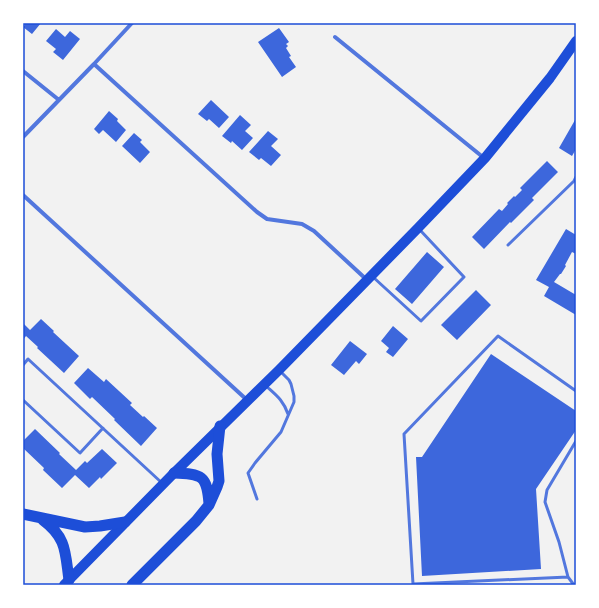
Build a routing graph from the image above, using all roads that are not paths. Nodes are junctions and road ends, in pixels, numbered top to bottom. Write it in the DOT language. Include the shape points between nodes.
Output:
graph roads {
  1 [pos="132,23"];
  2 [pos="335,37"];
  3 [pos="576,41"];
  4 [pos="94,64"];
  5 [pos="23,71"];
  6 [pos="59,100"];
  7 [pos="23,137"];
  8 [pos="485,158"];
  9 [pos="576,177"];
  10 [pos="575,181"];
  11 [pos="23,195"];
  12 [pos="418,228"];
  13 [pos="508,245"];
  14 [pos="369,278"];
  15 [pos="23,364"];
  16 [pos="279,370"];
  17 [pos="264,384"];
  18 [pos="576,391"];
  19 [pos="23,400"];
  20 [pos="248,400"];
  21 [pos="288,414"];
  22 [pos="220,426"];
  23 [pos="103,428"];
  24 [pos="576,441"];
  25 [pos="174,472"];
  26 [pos="162,484"];
  27 [pos="257,499"];
  28 [pos="209,505"];
  29 [pos="23,514"];
  30 [pos="41,518"];
  31 [pos="125,522"];
  32 [pos="568,577"];
  33 [pos="66,582"];
  34 [pos="132,585"];
  35 [pos="414,585"];
  36 [pos="574,585"];
  1 -- 4 [label="street"];
  2 -- 8 [label="street"];
  3 -- 8 [label="main road"];
  4 -- 6 [label="street"];
  4 -- 14 [label="street" via="257,212 267,219 302,224 314,231"];
  5 -- 6 [label="street"];
  6 -- 7 [label="street"];
  8 -- 12 [label="main road"];
  9 -- 10 [label="lane"];
  10 -- 13 [label="lane"];
  11 -- 20 [label="street"];
  12 -- 14 [label="main road"];
  12 -- 14 [label="lane" via="464,278 421,321"];
  14 -- 16 [label="main road"];
  15 -- 23 [label="lane" via="28,359"];
  16 -- 17 [label="main road"];
  16 -- 21 [label="lane" via="289,380 294,396"];
  17 -- 20 [label="main road"];
  17 -- 21 [label="lane" via="280,399"];
  18 -- 35 [label="lane" via="498,336 404,434"];
  19 -- 23 [label="lane" via="80,453"];
  20 -- 22 [label="main road"];
  21 -- 27 [label="lane" via="284,428 248,473"];
  22 -- 25 [label="main road"];
  22 -- 28 [label="highway" via="217,454 219,481"];
  23 -- 26 [label="lane"];
  24 -- 32 [label="lane" via="547,490 545,502"];
  25 -- 26 [label="main road"];
  25 -- 28 [label="highway" via="202,478 207,487"];
  26 -- 31 [label="main road"];
  28 -- 34 [label="highway"];
  29 -- 30 [label="highway"];
  30 -- 31 [label="highway" via="85,527"];
  30 -- 33 [label="highway" via="62,541 66,555"];
  31 -- 33 [label="main road"];
  32 -- 35 [label="lane"];
  32 -- 36 [label="lane"];
}
